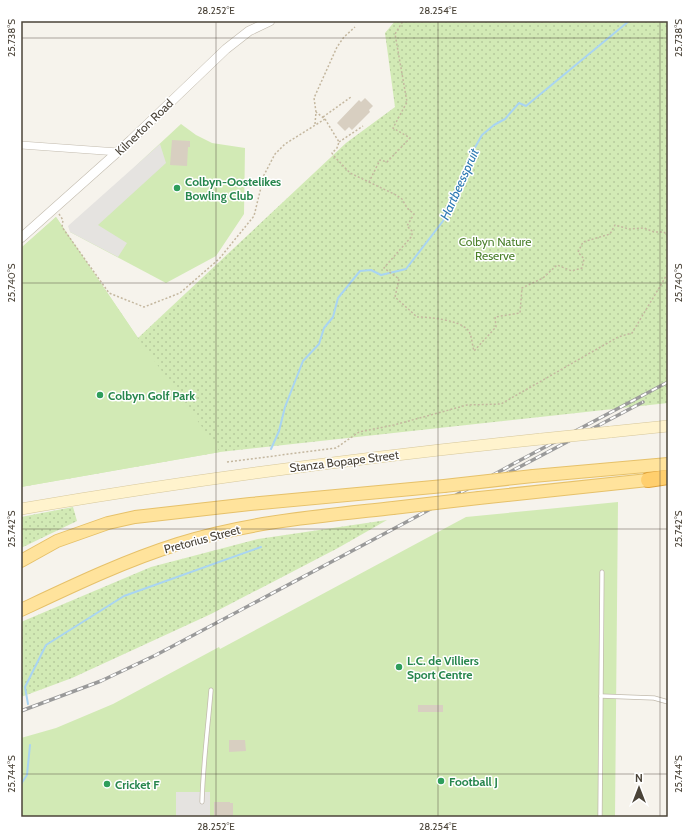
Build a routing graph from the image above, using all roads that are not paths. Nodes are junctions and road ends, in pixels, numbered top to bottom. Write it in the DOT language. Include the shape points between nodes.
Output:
graph roads {
  1 [pos="270,21"];
  2 [pos="21,145"];
  3 [pos="118,152"];
  4 [pos="21,238"];
  5 [pos="668,426"];
  6 [pos="668,464"];
  7 [pos="668,478"];
  8 [pos="648,480"];
  9 [pos="21,509"];
  10 [pos="21,561"];
  11 [pos="602,572"];
  12 [pos="21,610"];
  13 [pos="211,690"];
  14 [pos="601,696"];
  15 [pos="668,702"];
  16 [pos="202,802"];
  17 [pos="600,817"];
  1 -- 3 [label="street, Kilnerton Road" via="249,31 226,48"];
  2 -- 3 [label="street"];
  3 -- 4 [label="street, Kilnerton Road"];
  5 -- 9 [label="main road, Stanza Bopape Street, bridge" via="385,455"];
  6 -- 10 [label="main road, bridge" via="135,517 108,523 57,541"];
  7 -- 8 [label="highway"];
  8 -- 12 [label="main road, Pretorius Street, bridge" via="310,517 218,533 127,562"];
  11 -- 14 [label="lane"];
  13 -- 16 [label="lane" via="203,764"];
  14 -- 15 [label="lane" via="639,696"];
  14 -- 17 [label="lane"];
}
